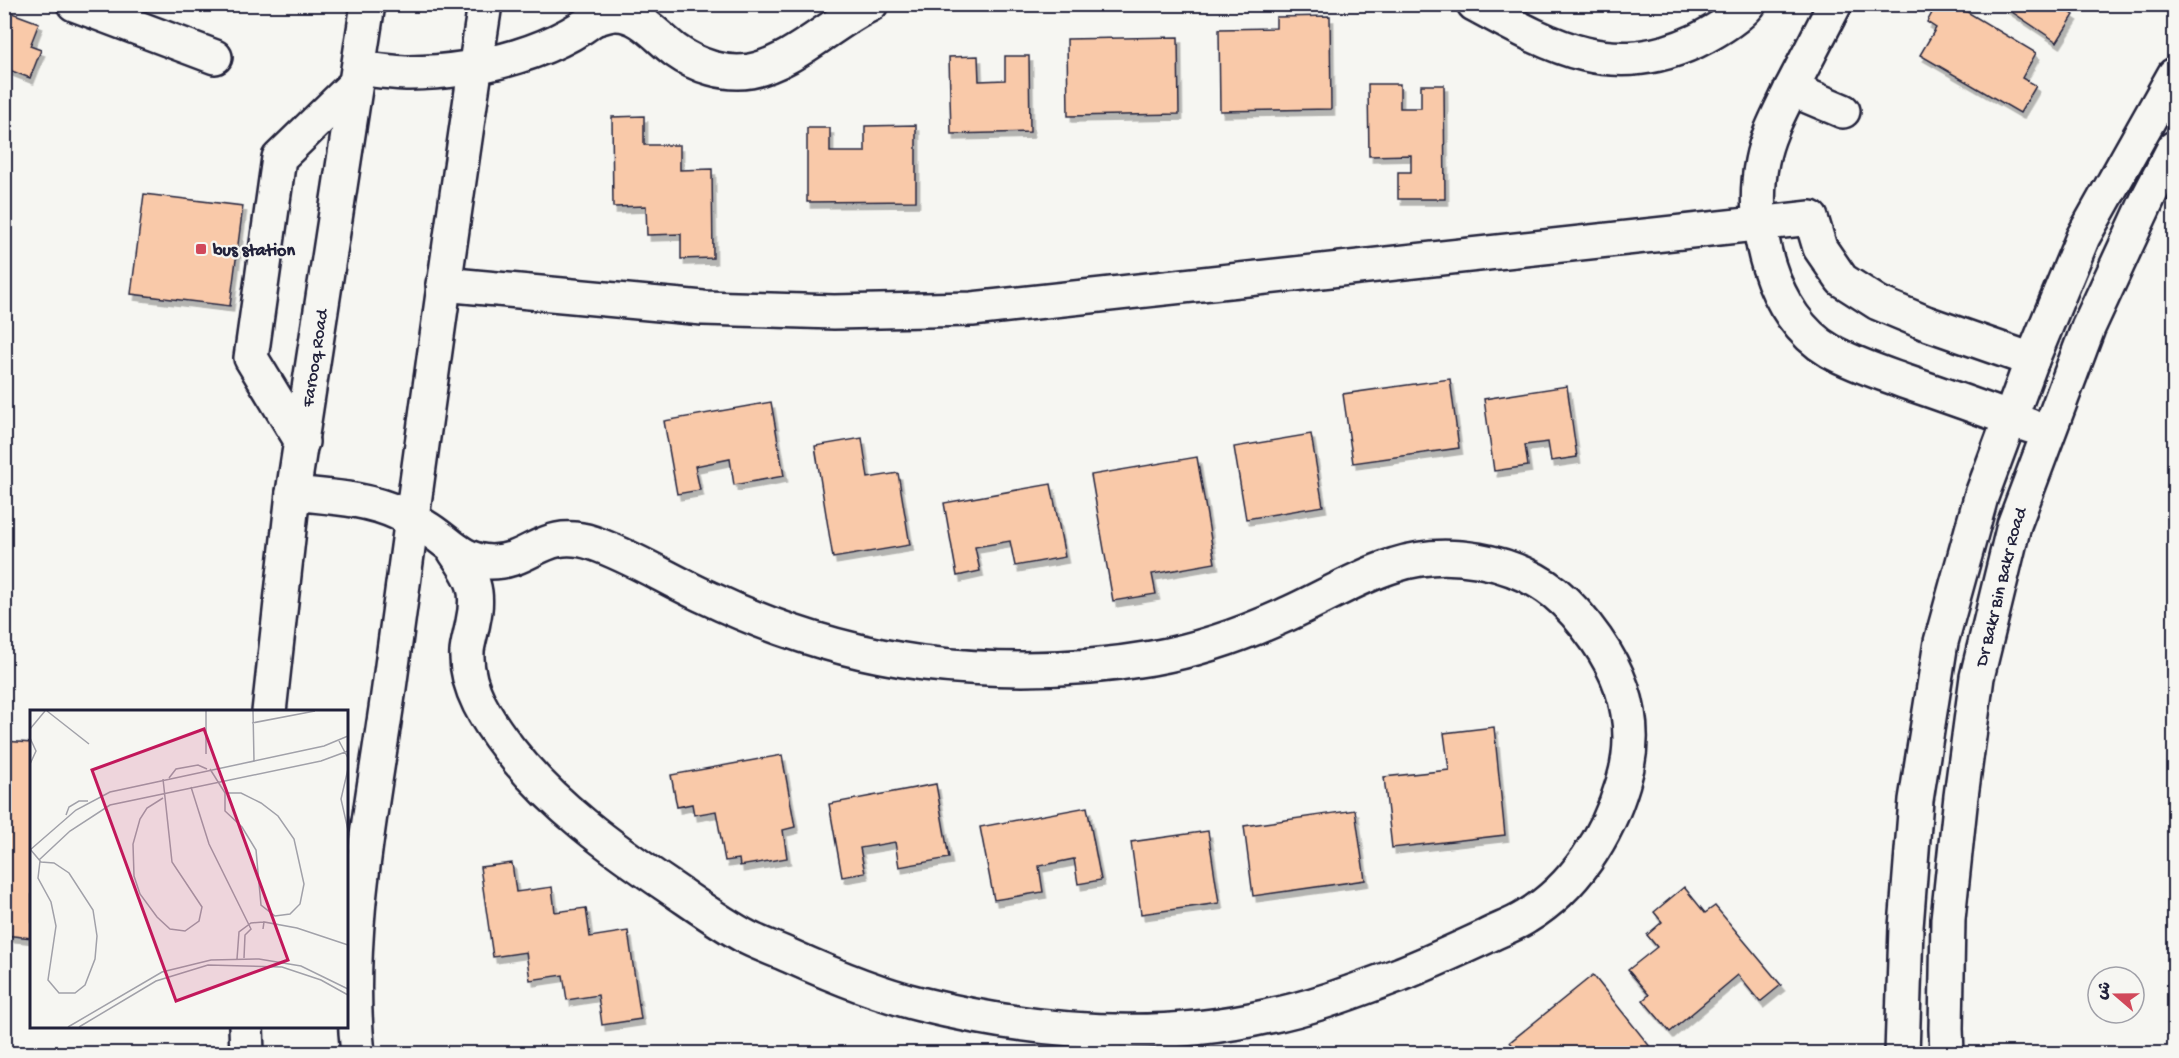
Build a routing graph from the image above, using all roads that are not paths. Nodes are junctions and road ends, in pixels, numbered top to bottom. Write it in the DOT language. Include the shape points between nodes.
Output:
graph roads {
  1 [pos="74,4"];
  2 [pos="368,4"];
  3 [pos="485,4"];
  4 [pos="871,4"];
  5 [pos="1474,4"];
  6 [pos="1749,4"];
  7 [pos="1835,4"];
  8 [pos="604,11"];
  9 [pos="215,57"];
  10 [pos="476,66"];
  11 [pos="2175,75"];
  12 [pos="357,76"];
  13 [pos="1791,89"];
  14 [pos="1843,111"];
  15 [pos="2175,148"];
  16 [pos="1761,223"];
  17 [pos="443,284"];
  18 [pos="2032,360"];
  19 [pos="2010,419"];
  20 [pos="2048,433"];
  21 [pos="302,442"];
  22 [pos="293,493"];
  23 [pos="411,520"];
  24 [pos="455,552"];
  25 [pos="269,710"];
  26 [pos="246,1028"];
  27 [pos="247,1053"];
  28 [pos="358,1053"];
  29 [pos="1902,1053"];
  30 [pos="1947,1053"];
  1 -- 9 [label="street"];
  2 -- 12 [label="street, Farooq Road"];
  3 -- 10 [label="street"];
  4 -- 8 [label="street" via="779,61 749,71 697,65 638,20"];
  5 -- 6 [label="street" via="1558,47 1600,58 1637,59 1674,51 1712,34"];
  7 -- 13 [label="street"];
  8 -- 10 [label="street" via="554,42"];
  10 -- 12 [label="street"];
  10 -- 17 [label="street"];
  11 -- 18 [label="street" via="2083,237"];
  12 -- 21 [label="street, Farooq Road"];
  12 -- 21 [label="street" via="279,158 251,358"];
  13 -- 14 [label="street"];
  13 -- 16 [label="street" via="1762,161 1758,195"];
  15 -- 20 [label="street, Dr Bakr Bin Bakr Road" via="2088,328"];
  16 -- 17 [label="street" via="972,309 834,312 703,308"];
  16 -- 18 [label="street" via="1811,218 1820,248 1842,280 1878,303"];
  16 -- 19 [label="street" via="1775,287 1799,326 1829,351"];
  17 -- 23 [label="street"];
  18 -- 19 [label="street"];
  19 -- 20 [label="street"];
  19 -- 29 [label="street" via="1981,497 1941,642 1916,800"];
  20 -- 30 [label="street, Dr Bakr Bin Bakr Road" via="2014,525 1977,677 1948,919"];
  21 -- 22 [label="street, Farooq Road"];
  22 -- 23 [label="street" via="388,508"];
  22 -- 25 [label="street, Farooq Road"];
  23 -- 24 [label="street" via="428,528"];
  23 -- 28 [label="street" via="360,882 353,1013"];
  24 -- 24 [label="street" via="498,562 551,540 575,538 602,546 713,601 837,647 892,658 1007,670 1153,658 1215,644 1396,564 1433,557 1478,560 1516,571 1551,590 1583,620 1604,650 1622,688 1632,728 1627,771 1614,813 1589,857 1559,891 1526,917 1424,965 1330,1001 1266,1017 1180,1030 1095,1031 1012,1023 916,1003 840,978 747,938 623,856 568,810 513,755 484,714 469,677 466,650 476,612 476,591 470,573"];
  26 -- 27 [label="street"];
}
